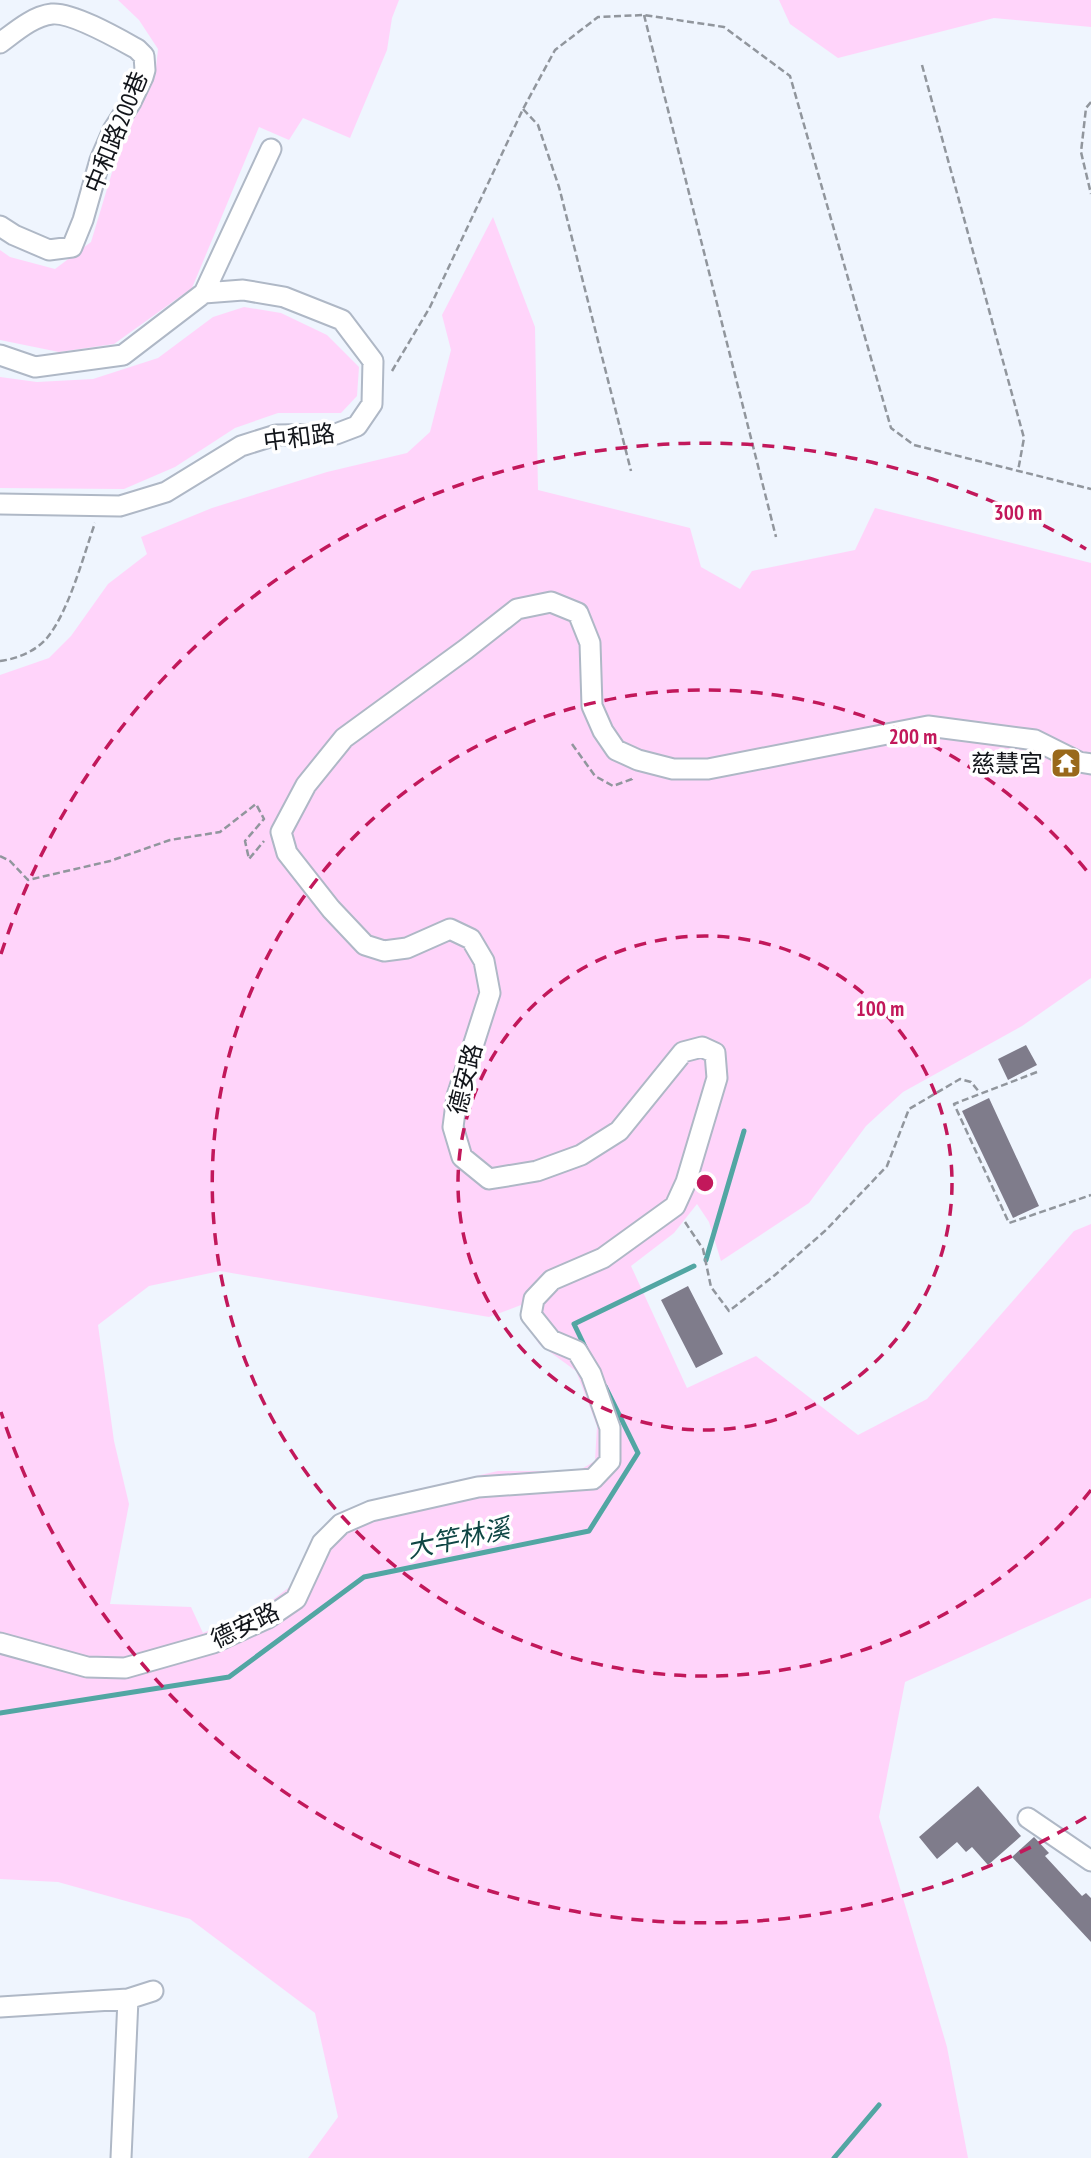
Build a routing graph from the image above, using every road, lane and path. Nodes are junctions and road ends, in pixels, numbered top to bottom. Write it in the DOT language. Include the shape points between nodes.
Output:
graph roads {
  1 [pos="644,15"];
  2 [pos="0,43"];
  3 [pos="922,65"];
  4 [pos="1091,102"];
  5 [pos="523,109"];
  6 [pos="271,149"];
  7 [pos="1091,194"];
  8 [pos="0,226"];
  9 [pos="204,293"];
  10 [pos="0,355"];
  11 [pos="392,372"];
  12 [pos="631,471"];
  13 [pos="1018,471"];
  14 [pos="1091,489"];
  15 [pos="0,504"];
  16 [pos="102,506"];
  17 [pos="776,537"];
  18 [pos="0,661"];
  19 [pos="572,744"];
  20 [pos="638,760"];
  21 [pos="1091,764"];
  22 [pos="281,832"];
  23 [pos="0,856"];
  24 [pos="1037,1072"];
  25 [pos="981,1093"];
  26 [pos="1091,1195"];
  27 [pos="675,1206"];
  28 [pos="0,1643"];
  29 [pos="1028,1818"];
  30 [pos="1091,1861"];
  31 [pos="153,1991"];
  32 [pos="128,1999"];
  33 [pos="0,2007"];
  34 [pos="121,2158"];
  1 -- 5 [label="path" via="598,17 555,50"];
  1 -- 13 [label="path" via="724,27 790,76 891,428 914,444"];
  1 -- 17 [label="path"];
  2 -- 8 [label="street, 中和路200巷" via="35,20 53,14 68,16 137,49 144,56 145,70 100,160 72,247 49,250"];
  3 -- 13 [label="path" via="1024,438"];
  4 -- 7 [label="path" via="1086,108 1081,152"];
  5 -- 11 [label="path" via="430,307"];
  5 -- 12 [label="path" via="538,125 559,187"];
  6 -- 9 [label="street"];
  9 -- 10 [label="street" via="123,355 35,367"];
  9 -- 16 [label="street, 中和路" via="243,290 284,297 342,320 373,361 372,404 357,426 336,435 276,435 241,446 166,492 120,506"];
  13 -- 14 [label="path"];
  15 -- 16 [label="street, 中和路"];
  16 -- 18 [label="path" via="63,611 46,639 18,659"];
  19 -- 20 [label="path" via="596,776 613,786 632,779"];
  20 -- 21 [label="street" via="673,769 708,769 928,726 1035,740"];
  20 -- 22 [label="street" via="616,750 592,706 590,643 578,613 551,602 517,609 344,738 306,785"];
  22 -- 23 [label="path" via="264,841 249,859 245,841 264,819 256,804 220,832 170,840 110,861 28,880"];
  22 -- 27 [label="street, 德安路" via="287,853 365,945 384,951 407,948 450,929 471,939 484,961 490,993 457,1096 453,1127 462,1157 489,1179 537,1171 581,1154 619,1131 683,1052 702,1047 715,1053 717,1078"];
  24 -- 25 [label="path"];
  25 -- 26 [label="path" via="954,1104 1009,1223"];
  25 -- 27 [label="path" via="971,1082 960,1079 909,1110 887,1166 826,1230 729,1311 711,1287 703,1249"];
  27 -- 28 [label="street, 德安路" via="603,1258 552,1280 534,1299 531,1315 551,1340 577,1351 591,1374 610,1427 610,1461 593,1479 478,1486 372,1511 341,1524 322,1543 296,1599 268,1618 213,1643 125,1668 87,1667"];
  29 -- 30 [label="street"];
  31 -- 32 [label="street"];
  32 -- 33 [label="street"];
  32 -- 34 [label="street"];
}
